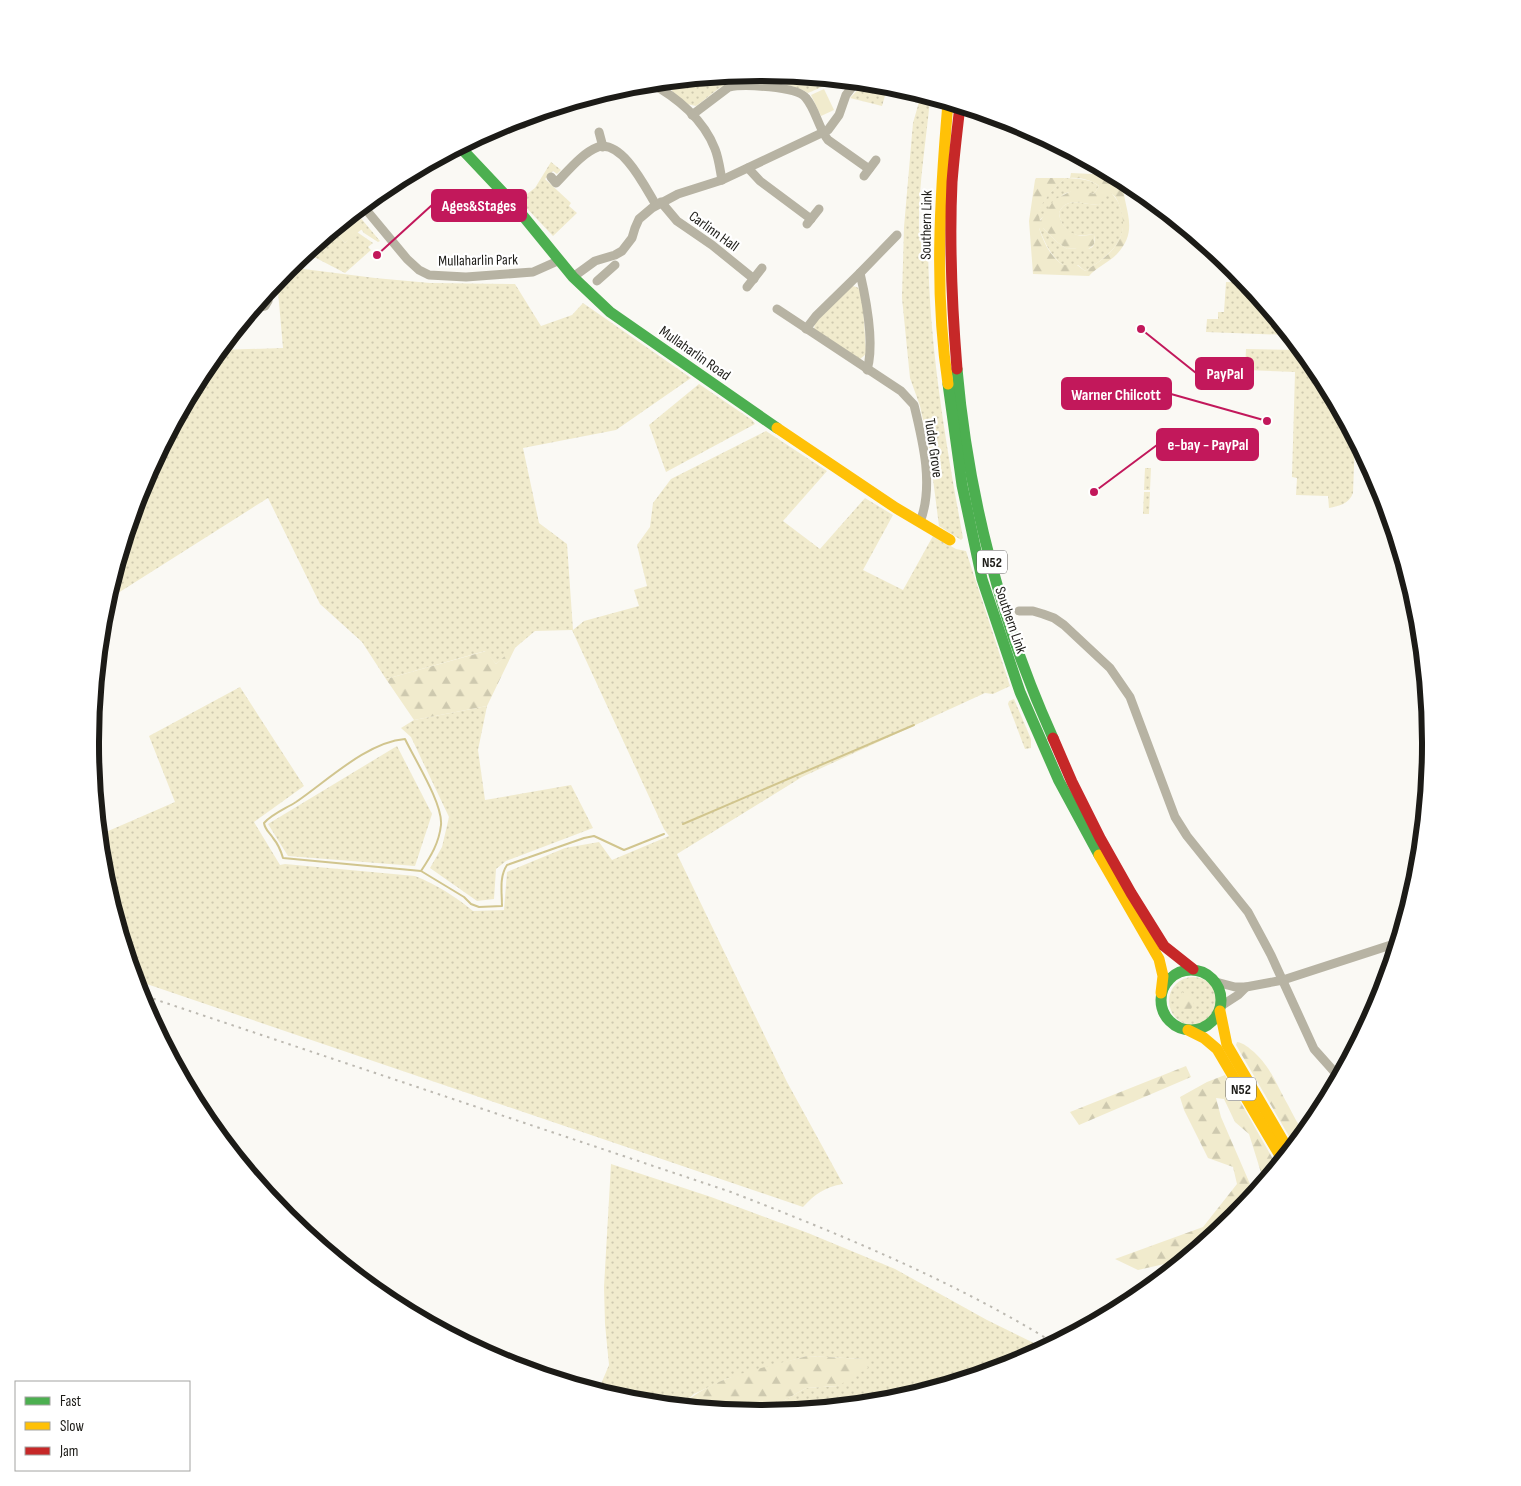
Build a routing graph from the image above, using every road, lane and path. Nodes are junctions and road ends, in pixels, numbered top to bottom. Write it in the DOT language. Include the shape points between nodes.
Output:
graph roads {
  1 [pos="666,88"];
  2 [pos="852,88"];
  3 [pos="948,109"];
  4 [pos="959,112"];
  5 [pos="692,115"];
  6 [pos="599,132"];
  7 [pos="823,133"];
  8 [pos="602,147"];
  9 [pos="464,151"];
  10 [pos="876,160"];
  11 [pos="748,168"];
  12 [pos="551,177"];
  13 [pos="722,180"];
  14 [pos="658,204"];
  15 [pos="819,209"];
  16 [pos="367,211"];
  17 [pos="897,235"];
  18 [pos="560,260"];
  19 [pos="593,262"];
  20 [pos="615,265"];
  21 [pos="762,268"];
  22 [pos="860,273"];
  23 [pos="605,274"];
  24 [pos="573,278"];
  25 [pos="754,278"];
  26 [pos="597,281"];
  27 [pos="747,287"];
  28 [pos="777,309"];
  29 [pos="806,329"];
  30 [pos="867,370"];
  31 [pos="920,522"];
  32 [pos="950,540"];
  33 [pos="1018,611"];
  34 [pos="1390,945"];
  35 [pos="1193,969"];
  36 [pos="1283,980"];
  37 [pos="1216,982"];
  38 [pos="1246,987"];
  39 [pos="1162,993"];
  40 [pos="1220,1008"];
  41 [pos="1188,1030"];
  42 [pos="1335,1072"];
  43 [pos="1286,1146"];
  44 [pos="1279,1154"];
  1 -- 5 [label="street"];
  2 -- 7 [label="street, Carlinn Hall" via="836,121"];
  3 -- 39 [label="main road, Southern Link / N52" via="940,265 945,366 962,485 982,580 1020,692 1056,773 1083,828 1159,959"];
  4 -- 35 [label="main road, Southern Link / N52" via="952,188 955,337 966,439 989,554 1030,683 1084,806 1164,946"];
  5 -- 7 [label="street" via="729,88 745,85 771,88 805,97"];
  5 -- 13 [label="street" via="715,149"];
  6 -- 8 [label="street"];
  7 -- 10 [label="street" via="837,147 856,158 867,172"];
  7 -- 11 [label="street, Carlinn Hall"];
  8 -- 12 [label="street" via="586,154 556,183"];
  8 -- 14 [label="street, Carlinn Hall" via="618,152 632,166"];
  9 -- 18 [label="main road, Mullaharlin Road"];
  11 -- 13 [label="street, Carlinn Hall"];
  11 -- 15 [label="street" via="809,221"];
  13 -- 14 [label="street, Carlinn Hall"];
  14 -- 19 [label="street, Carlinn Hall" via="639,219 632,238 622,251"];
  14 -- 25 [label="street, Carlinn Hall"];
  16 -- 18 [label="street, Mullaharlin Park" via="407,259 429,275 466,277 533,272"];
  17 -- 22 [label="street" via="891,248"];
  18 -- 24 [label="main road, Mullaharlin Road"];
  19 -- 23 [label="street"];
  19 -- 24 [label="street, Carlinn Hall"];
  20 -- 23 [label="street"];
  21 -- 25 [label="street"];
  22 -- 29 [label="street"];
  22 -- 30 [label="street" via="869,323 870,362"];
  23 -- 26 [label="street"];
  24 -- 31 [label="main road, Mullaharlin Road" via="610,312 644,336 832,466"];
  25 -- 27 [label="street"];
  28 -- 29 [label="street, Tudor Grove"];
  29 -- 30 [label="street, Tudor Grove"];
  30 -- 31 [label="street, Tudor Grove" via="901,391 914,405 924,454 926,498"];
  31 -- 32 [label="main road, Mullaharlin Road"];
  33 -- 36 [label="street" via="1032,611 1054,618 1110,668 1130,697 1176,817 1187,836 1248,912"];
  34 -- 36 [label="street"];
  35 -- 37 [label="main road, N52" via="1206,973"];
  35 -- 39 [label="main road" via="1170,978"];
  36 -- 38 [label="street"];
  36 -- 42 [label="street" via="1314,1049"];
  37 -- 38 [label="street"];
  37 -- 40 [label="main road, N52" via="1222,998"];
  38 -- 40 [label="street"];
  39 -- 41 [label="main road, N52" via="1162,1008 1167,1018 1174,1025"];
  40 -- 41 [label="main road" via="1207,1026"];
  40 -- 43 [label="main road, N52" via="1226,1045"];
  41 -- 44 [label="main road, N52" via="1217,1049"];
}
